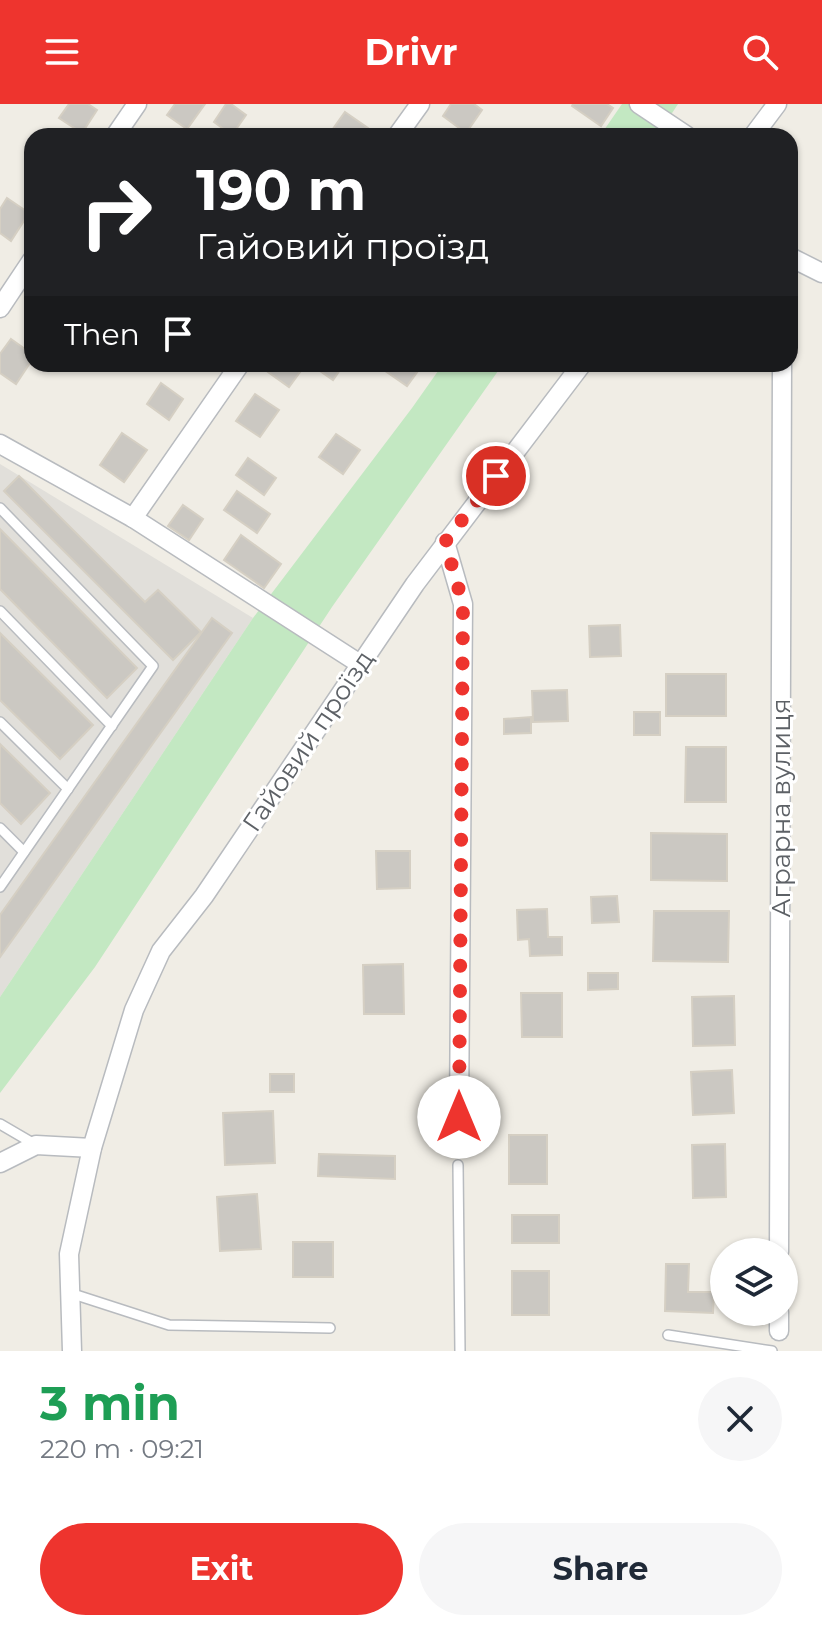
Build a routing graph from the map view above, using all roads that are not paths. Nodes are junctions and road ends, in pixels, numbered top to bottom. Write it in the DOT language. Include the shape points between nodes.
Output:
graph roads {
  1 [pos="137,104"];
  2 [pos="420,104"];
  3 [pos="639,104"];
  4 [pos="777,104"];
  5 [pos="120,128"];
  6 [pos="403,128"];
  7 [pos="675,128"];
  8 [pos="759,128"];
  9 [pos="798,261"];
  10 [pos="24,272"];
  11 [pos="822,273"];
  12 [pos="0,308"];
  13 [pos="234,372"];
  14 [pos="576,372"];
  15 [pos="782,372"];
  16 [pos="0,444"];
  17 [pos="0,508"];
  18 [pos="133,518"];
  19 [pos="445,542"];
  20 [pos="0,611"];
  21 [pos="360,664"];
  22 [pos="0,722"];
  23 [pos="112,726"];
  24 [pos="68,789"];
  25 [pos="0,828"];
  26 [pos="24,852"];
  27 [pos="0,887"];
  28 [pos="459,1117"];
  29 [pos="0,1124"];
  30 [pos="36,1145"];
  31 [pos="92,1148"];
  32 [pos="0,1163"];
  33 [pos="458,1165"];
  34 [pos="779,1238"];
  35 [pos="70,1293"];
  36 [pos="330,1328"];
  37 [pos="668,1335"];
  38 [pos="72,1351"];
  39 [pos="460,1351"];
  40 [pos="772,1351"];
  1 -- 5 [label="street"];
  2 -- 6 [label="street"];
  3 -- 7 [label="street"];
  4 -- 8 [label="street"];
  9 -- 11 [label="street"];
  10 -- 12 [label="street"];
  13 -- 18 [label="street"];
  14 -- 19 [label="street, Гайовий проїзд"];
  15 -- 34 [label="street, Аграрна вулиця"];
  16 -- 18 [label="street"];
  17 -- 23 [label="lane" via="153,666"];
  18 -- 21 [label="street"];
  19 -- 21 [label="street, Гайовий проїзд"];
  19 -- 28 [label="street" via="463,604"];
  20 -- 23 [label="lane"];
  21 -- 31 [label="street, Гайовий проїзд" via="161,951 134,1010"];
  22 -- 24 [label="lane"];
  23 -- 24 [label="lane"];
  24 -- 26 [label="lane"];
  25 -- 26 [label="lane"];
  26 -- 27 [label="lane"];
  29 -- 30 [label="lane"];
  30 -- 31 [label="street"];
  30 -- 32 [label="street"];
  31 -- 35 [label="street, Гайовий проїзд" via="69,1254"];
  33 -- 39 [label="lane"];
  35 -- 36 [label="lane" via="169,1325"];
  35 -- 38 [label="street, Гайовий проїзд"];
  37 -- 40 [label="lane"];
}
